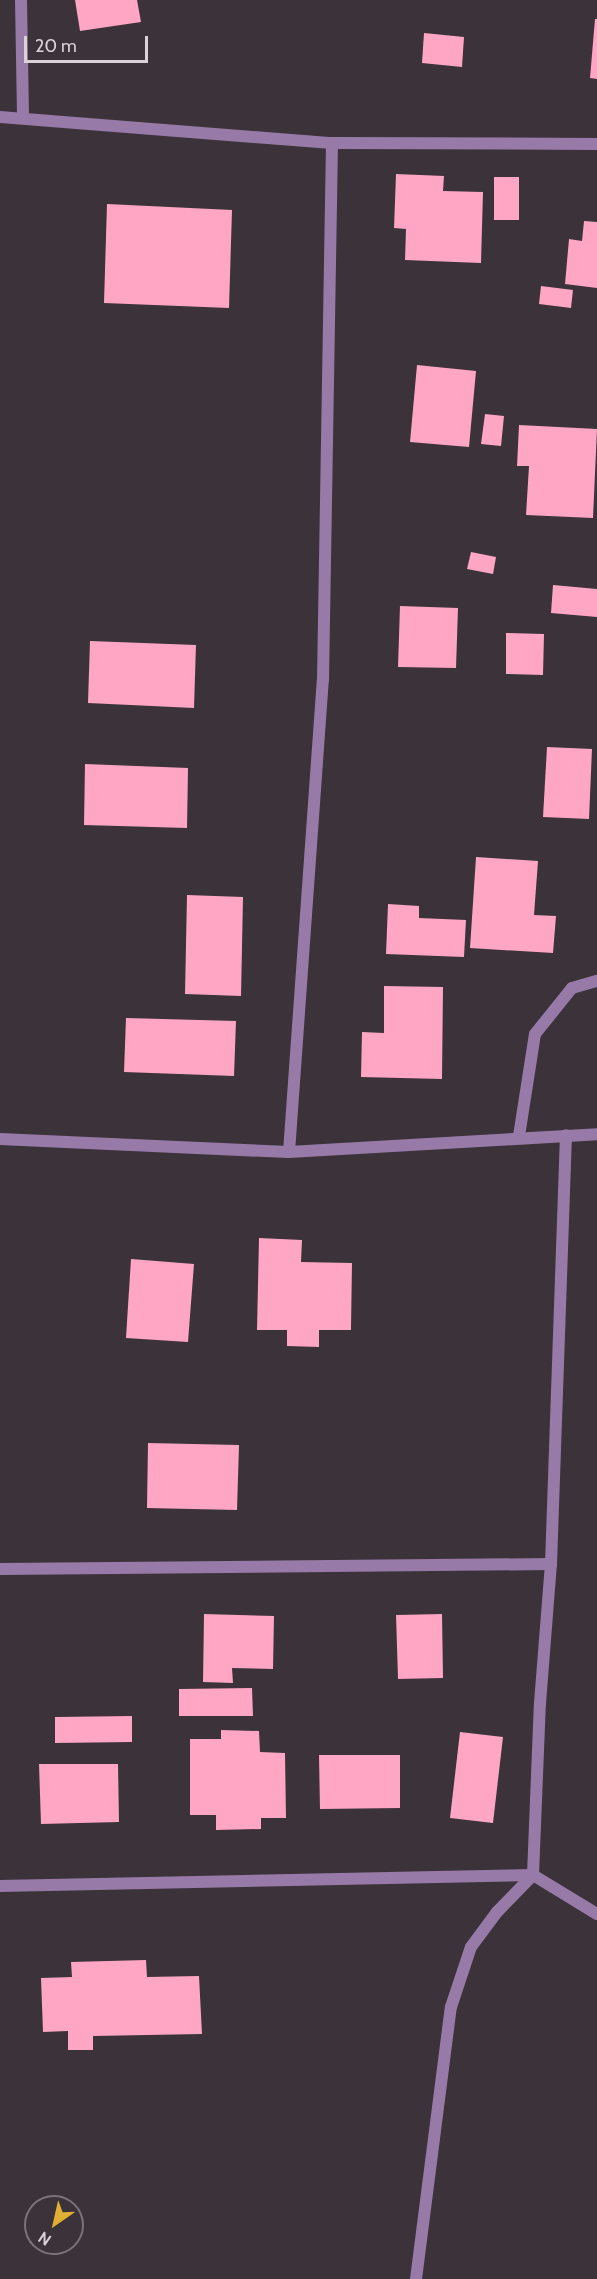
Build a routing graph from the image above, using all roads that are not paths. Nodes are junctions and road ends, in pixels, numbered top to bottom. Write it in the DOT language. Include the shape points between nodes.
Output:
graph roads {
  1 [pos="21,0"];
  2 [pos="0,117"];
  3 [pos="23,118"];
  4 [pos="332,142"];
  5 [pos="597,144"];
  6 [pos="597,981"];
  7 [pos="597,1134"];
  8 [pos="566,1135"];
  9 [pos="519,1136"];
  10 [pos="0,1139"];
  11 [pos="289,1152"];
  12 [pos="551,1564"];
  13 [pos="0,1569"];
  14 [pos="532,1875"];
  15 [pos="0,1886"];
  16 [pos="597,1914"];
  17 [pos="416,2279"];
  1 -- 3 [label="street"];
  2 -- 3 [label="street"];
  3 -- 4 [label="street"];
  4 -- 5 [label="street"];
  4 -- 11 [label="street" via="323,680"];
  6 -- 9 [label="street" via="572,988 535,1034"];
  7 -- 8 [label="street"];
  8 -- 9 [label="street"];
  8 -- 12 [label="street"];
  9 -- 11 [label="street"];
  10 -- 11 [label="street"];
  12 -- 13 [label="street"];
  12 -- 14 [label="street"];
  14 -- 15 [label="street"];
  14 -- 16 [label="street"];
  14 -- 17 [label="street" via="497,1911 471,1947 451,2007"];
}
